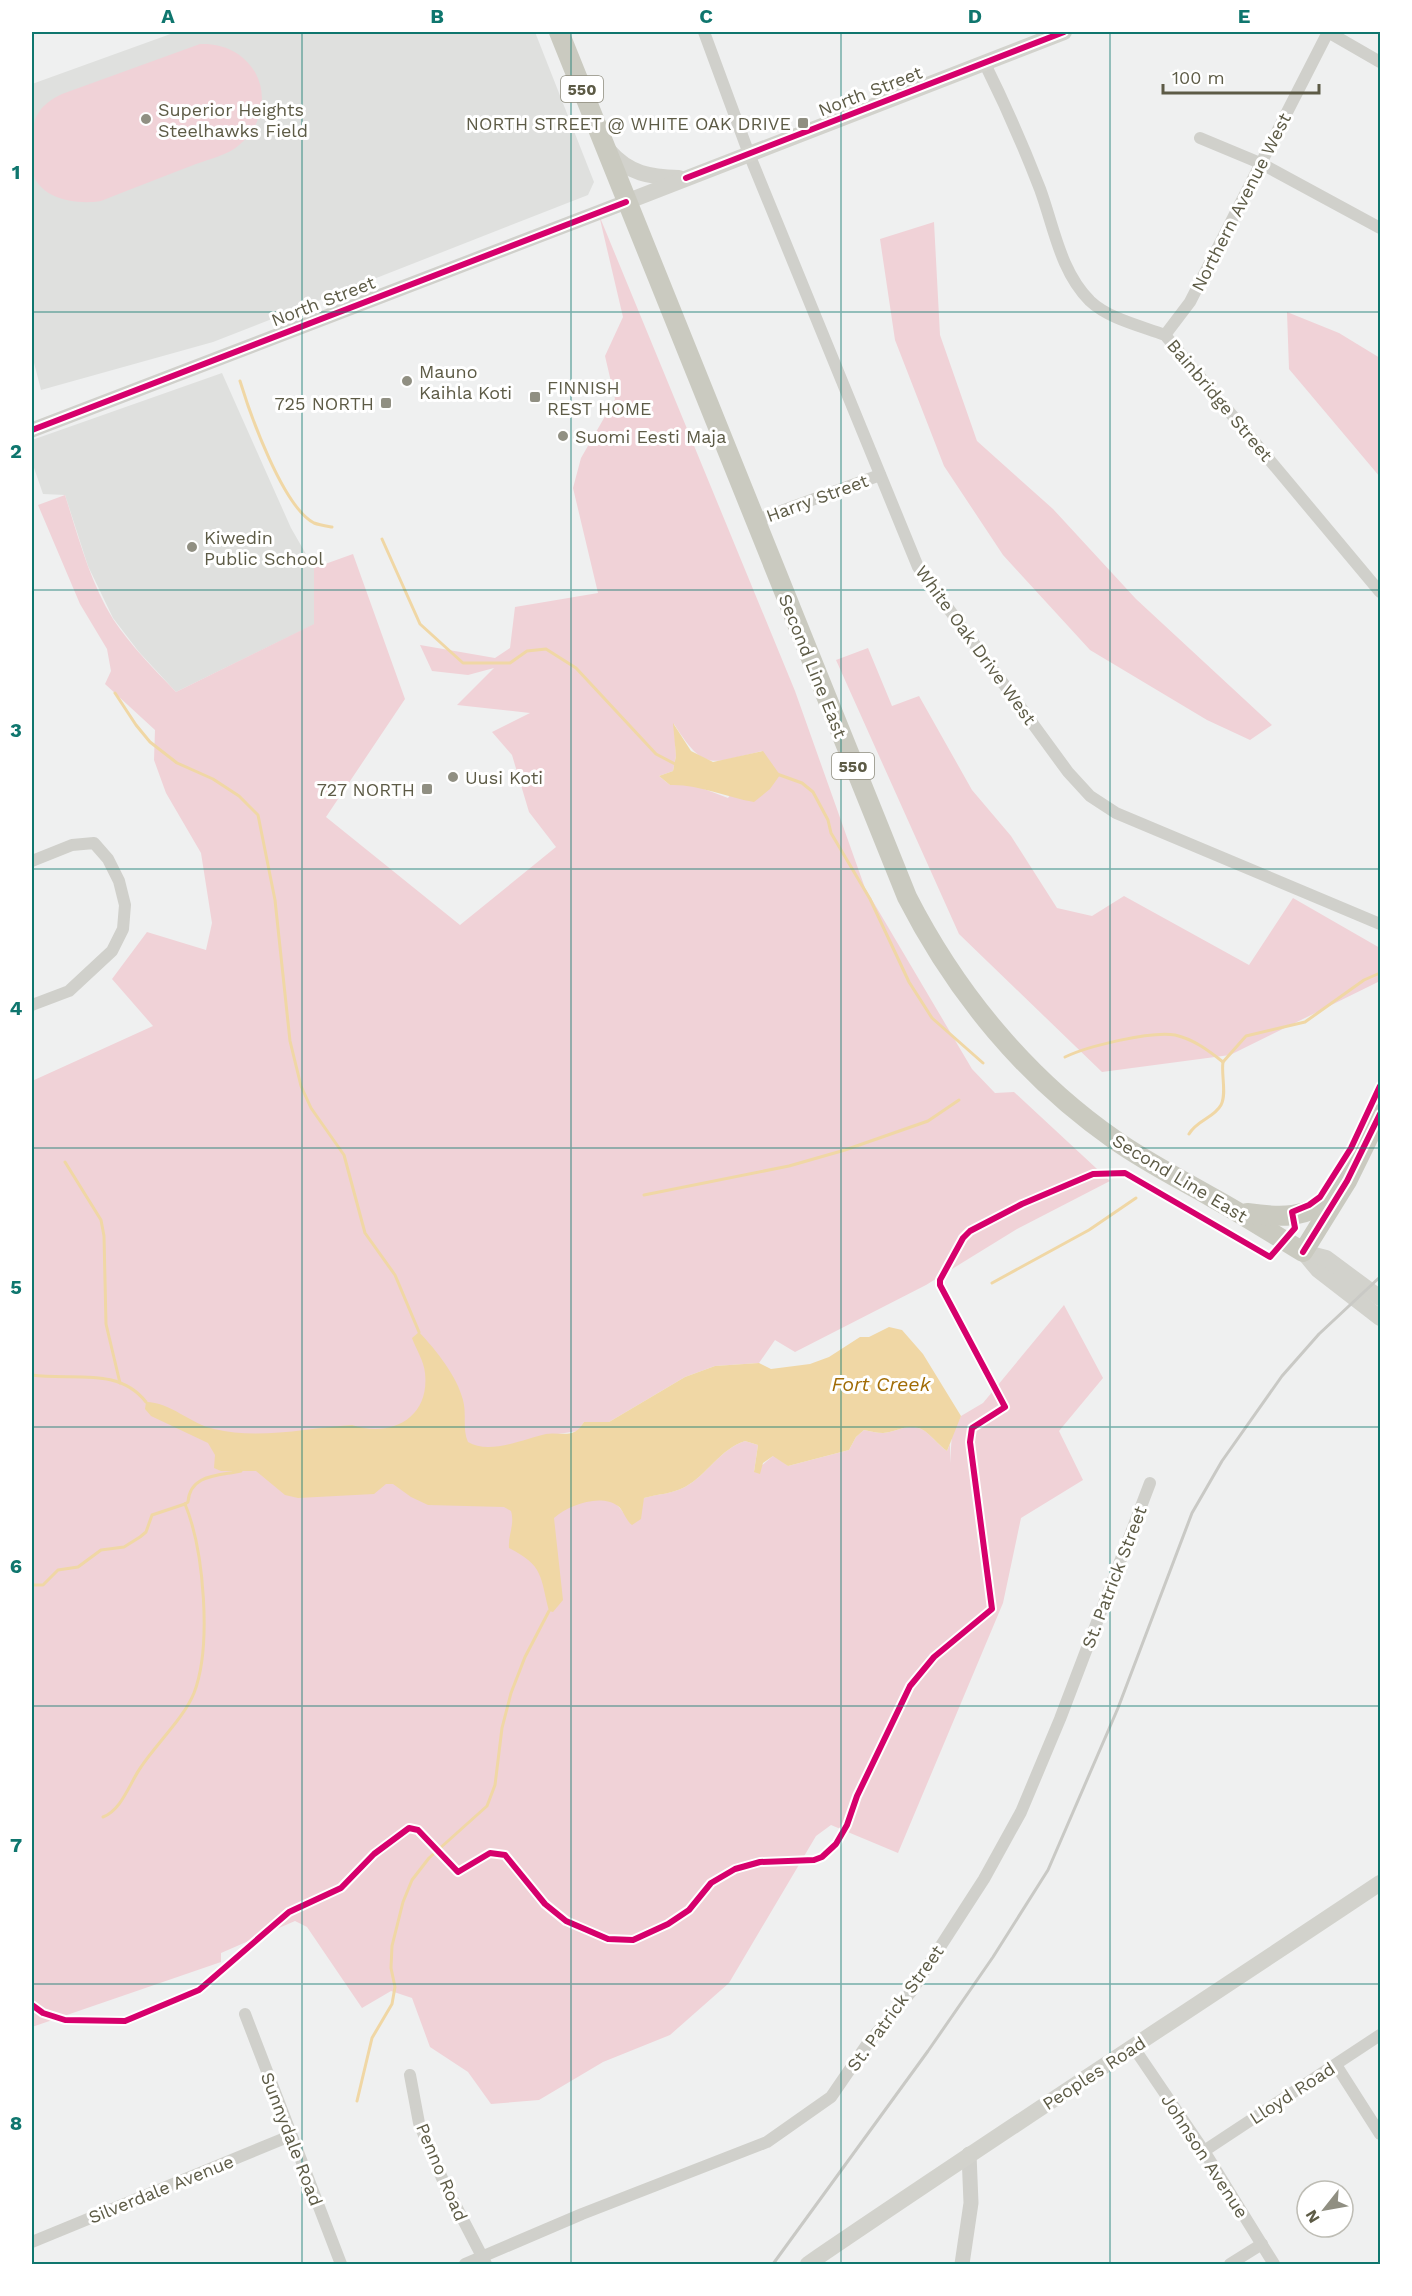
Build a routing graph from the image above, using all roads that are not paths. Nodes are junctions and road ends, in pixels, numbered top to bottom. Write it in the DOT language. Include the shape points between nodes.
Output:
graph roads {
  1 [pos="559,32"];
  2 [pos="704,32"];
  3 [pos="1064,32"];
  4 [pos="1328,32"];
  5 [pos="984,62"];
  6 [pos="1380,62"];
  7 [pos="1200,138"];
  8 [pos="604,146"];
  9 [pos="749,154"];
  10 [pos="1260,163"];
  11 [pos="686,178"];
  12 [pos="626,202"];
  13 [pos="1380,228"];
  14 [pos="1165,335"];
  15 [pos="32,430"];
  16 [pos="880,475"];
  17 [pos="754,521"];
  18 [pos="1380,592"];
  19 [pos="32,861"];
  20 [pos="1380,924"];
  21 [pos="32,1005"];
  22 [pos="1380,1114"];
  23 [pos="1341,1191"];
  24 [pos="1238,1212"];
  25 [pos="1303,1252"];
  26 [pos="1380,1298"];
  27 [pos="1380,1318"];
  28 [pos="1150,1484"];
  29 [pos="1380,1883"];
  30 [pos="245,2014"];
  31 [pos="1380,2035"];
  32 [pos="1134,2048"];
  33 [pos="1336,2065"];
  34 [pos="410,2075"];
  35 [pos="1380,2134"];
  36 [pos="290,2136"];
  37 [pos="1204,2151"];
  38 [pos="969,2154"];
  39 [pos="32,2242"];
  40 [pos="1262,2244"];
  41 [pos="484,2261"];
  42 [pos="341,2265"];
  43 [pos="465,2265"];
  44 [pos="808,2265"];
  45 [pos="962,2265"];
  46 [pos="1230,2265"];
  47 [pos="1274,2265"];
  1 -- 8 [label="highway, Second Line East / 550"];
  2 -- 9 [label="street, White Oak Drive West"];
  3 -- 5 [label="main road, North Street"];
  4 -- 6 [label="street"];
  4 -- 10 [label="street, Northern Avenue West"];
  5 -- 9 [label="main road, North Street"];
  5 -- 14 [label="street, Bainbridge Street" via="1014,120 1074,283 1092,303"];
  7 -- 10 [label="street"];
  8 -- 11 [label="main road" via="618,162 638,173"];
  8 -- 12 [label="highway, Second Line East / 550"];
  9 -- 11 [label="main road, North Street"];
  9 -- 16 [label="street, White Oak Drive West"];
  10 -- 13 [label="street"];
  10 -- 14 [label="street, Northern Avenue West" via="1190,302"];
  11 -- 12 [label="main road, North Street"];
  12 -- 15 [label="street, North Street"];
  12 -- 17 [label="highway, Second Line East / 550"];
  14 -- 18 [label="street, Bainbridge Street"];
  16 -- 17 [label="street, Harry Street"];
  16 -- 20 [label="street, White Oak Drive West" via="918,567 1068,772 1090,796 1116,813"];
  17 -- 24 [label="highway, Second Line East / 550" via="907,897 956,983 1009,1047 1068,1103 1150,1163"];
  19 -- 21 [label="street" via="72,845 94,843 119,881 125,905 123,929 112,951 69,991"];
  22 -- 23 [label="highway"];
  23 -- 24 [label="highway" via="1323,1205 1295,1216 1279,1218"];
  23 -- 25 [label="highway"];
  24 -- 25 [label="highway, Second Line East / 550"];
  25 -- 26 [label="main road, Second Line East / 550" via="1326,1258"];
  25 -- 27 [label="main road, Second Line East / 550" via="1318,1270"];
  28 -- 41 [label="street, St. Patrick Street" via="1021,1812 984,1879 911,1992 868,2043 831,2097 766,2142 582,2214"];
  29 -- 32 [label="main road, Peoples Road"];
  30 -- 36 [label="street, Sunnydale Road"];
  31 -- 33 [label="street, Lloyd Road"];
  32 -- 37 [label="street, Johnson Avenue"];
  32 -- 38 [label="main road, Peoples Road"];
  33 -- 35 [label="street"];
  33 -- 37 [label="street, Lloyd Road"];
  34 -- 41 [label="street, Penno Road" via="419,2123"];
  36 -- 39 [label="street, Silverdale Avenue"];
  36 -- 42 [label="street, Sunnydale Road"];
  37 -- 40 [label="street, Johnson Avenue"];
  38 -- 44 [label="main road, Peoples Road"];
  38 -- 45 [label="street" via="971,2203"];
  40 -- 46 [label="street"];
  40 -- 47 [label="street, Johnson Avenue"];
  41 -- 43 [label="street, St. Patrick Street"];
}
